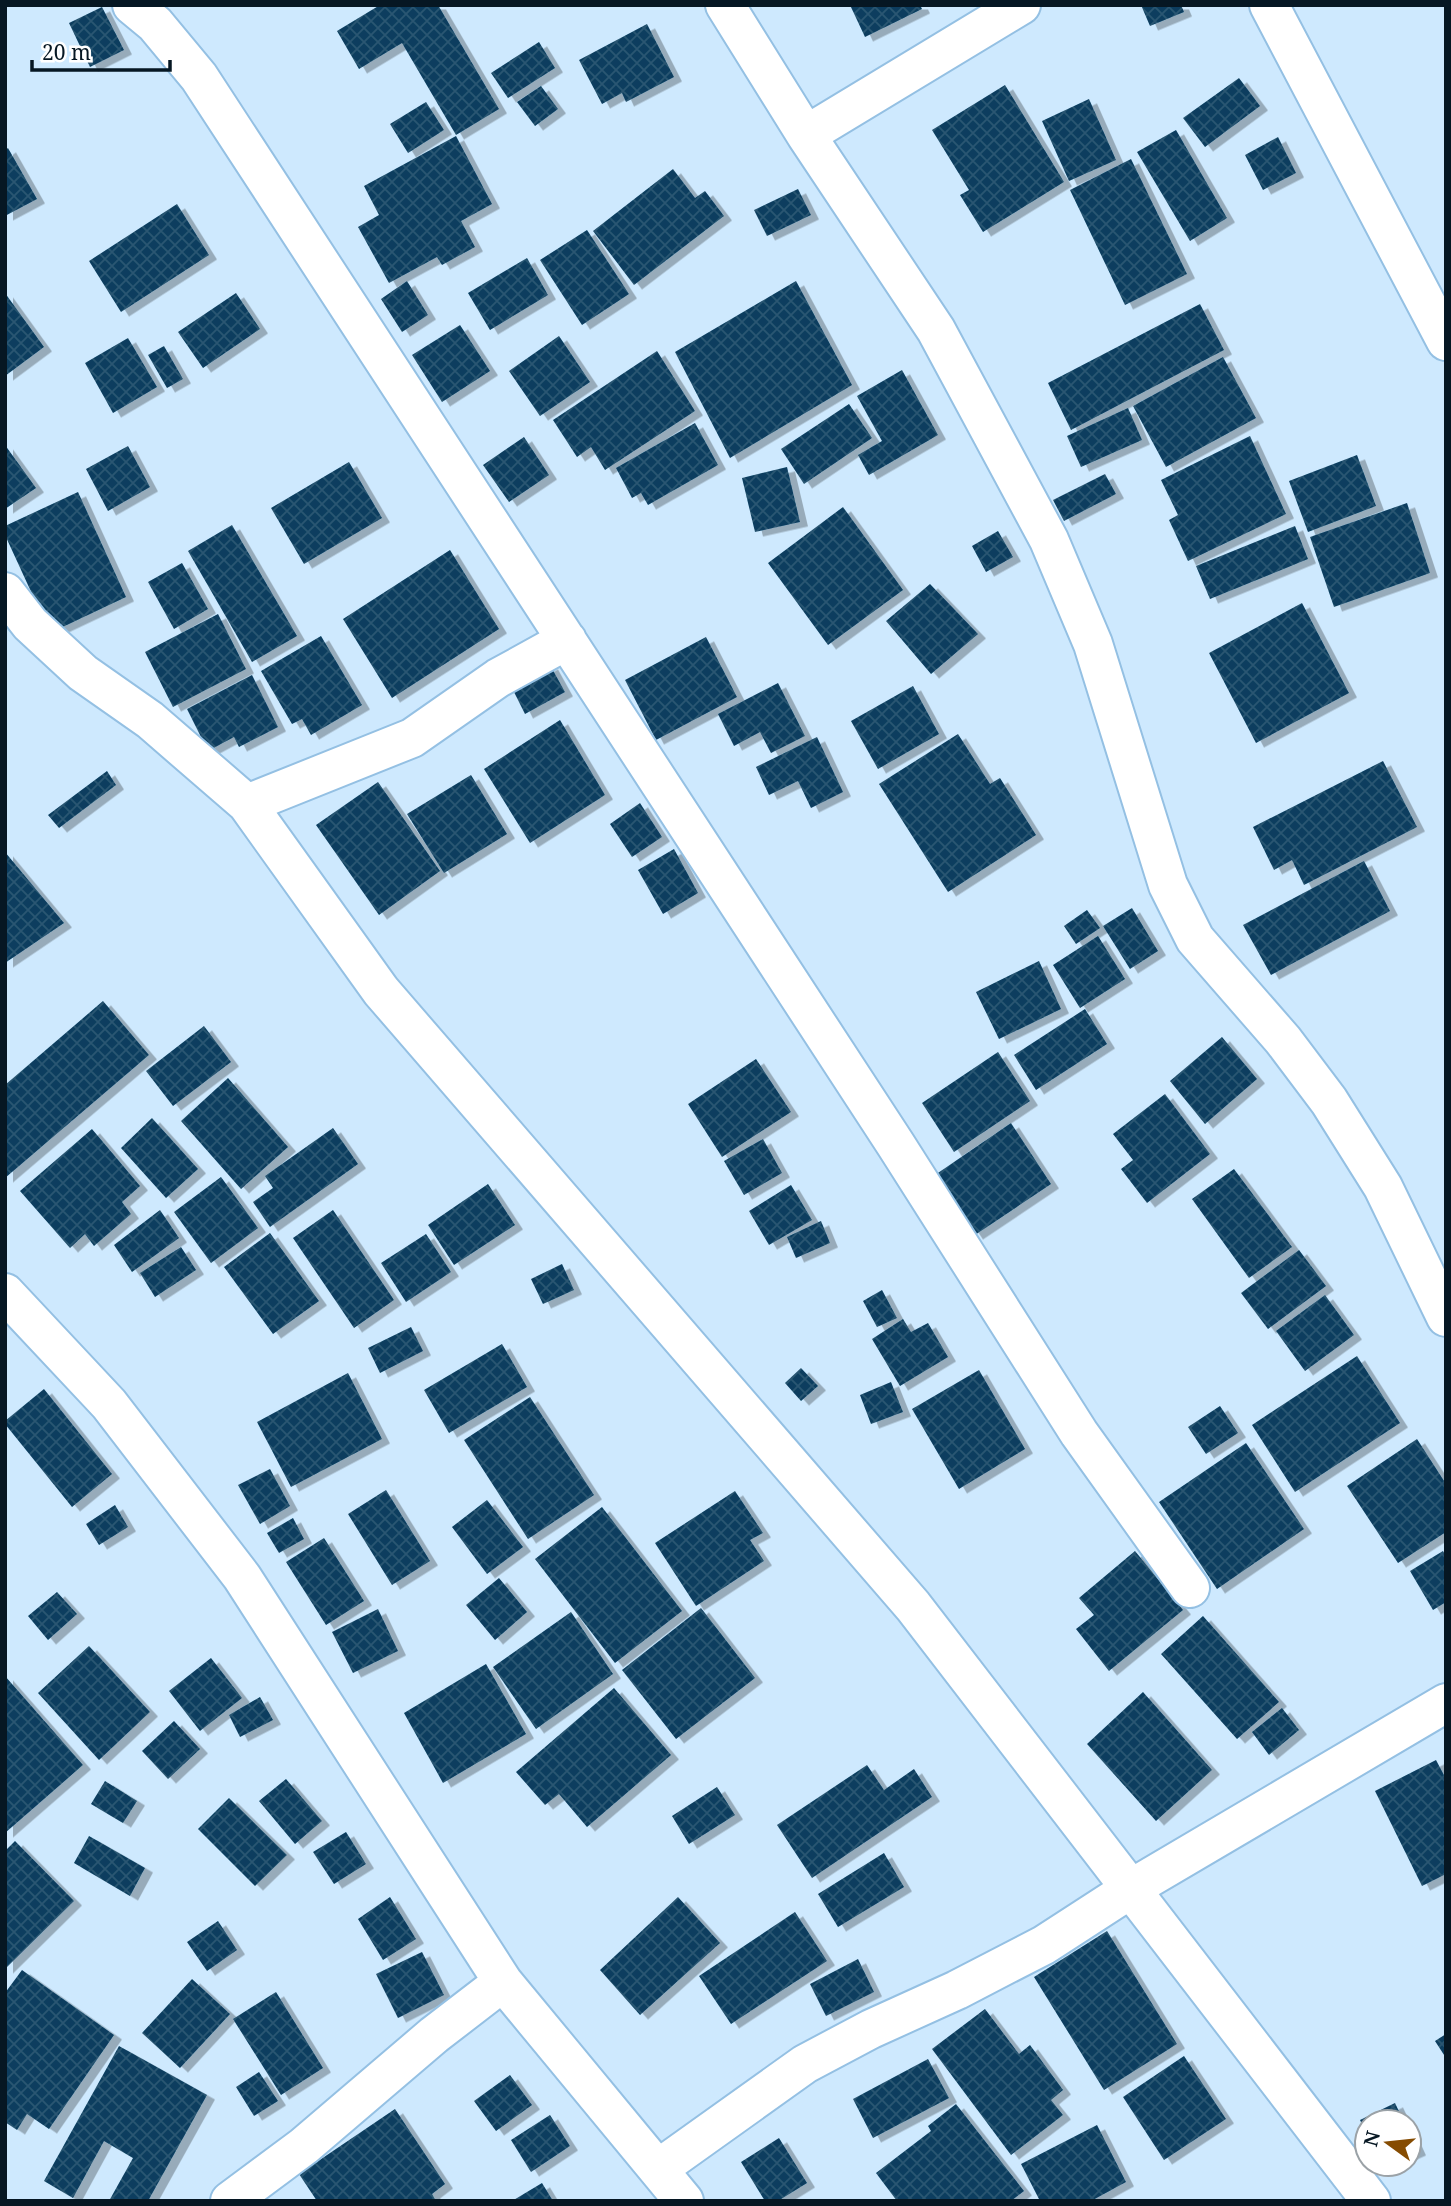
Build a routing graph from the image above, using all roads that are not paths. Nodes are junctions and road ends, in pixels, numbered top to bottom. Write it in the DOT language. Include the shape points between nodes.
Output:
graph roads {
  1 [pos="132,5"];
  2 [pos="725,5"];
  3 [pos="1021,5"];
  4 [pos="1269,5"];
  5 [pos="806,135"];
  6 [pos="1446,341"];
  7 [pos="5,592"];
  8 [pos="567,640"];
  9 [pos="247,804"];
  10 [pos="5,1293"];
  11 [pos="1446,1317"];
  12 [pos="1190,1588"];
  13 [pos="1446,1703"];
  14 [pos="1132,1888"];
  15 [pos="503,1982"];
  16 [pos="657,2169"];
  17 [pos="230,2201"];
  18 [pos="684,2201"];
  19 [pos="1371,2201"];
  1 -- 8 [label="street" via="155,24 200,77"];
  2 -- 5 [label="street"];
  3 -- 5 [label="street"];
  4 -- 6 [label="street"];
  5 -- 11 [label="street" via="936,330 1049,540 1093,644 1168,885 1195,939 1329,1101 1383,1187"];
  7 -- 9 [label="street" via="30,624 83,673 150,720"];
  8 -- 9 [label="street" via="498,678 412,737"];
  8 -- 12 [label="street" via="1079,1433"];
  9 -- 14 [label="street" via="381,991 913,1606"];
  10 -- 15 [label="street" via="109,1404 242,1577"];
  13 -- 14 [label="street"];
  14 -- 16 [label="street" via="1044,1945 806,2064"];
  14 -- 19 [label="street"];
  15 -- 16 [label="street"];
  15 -- 17 [label="street"];
  16 -- 18 [label="street"];
}
